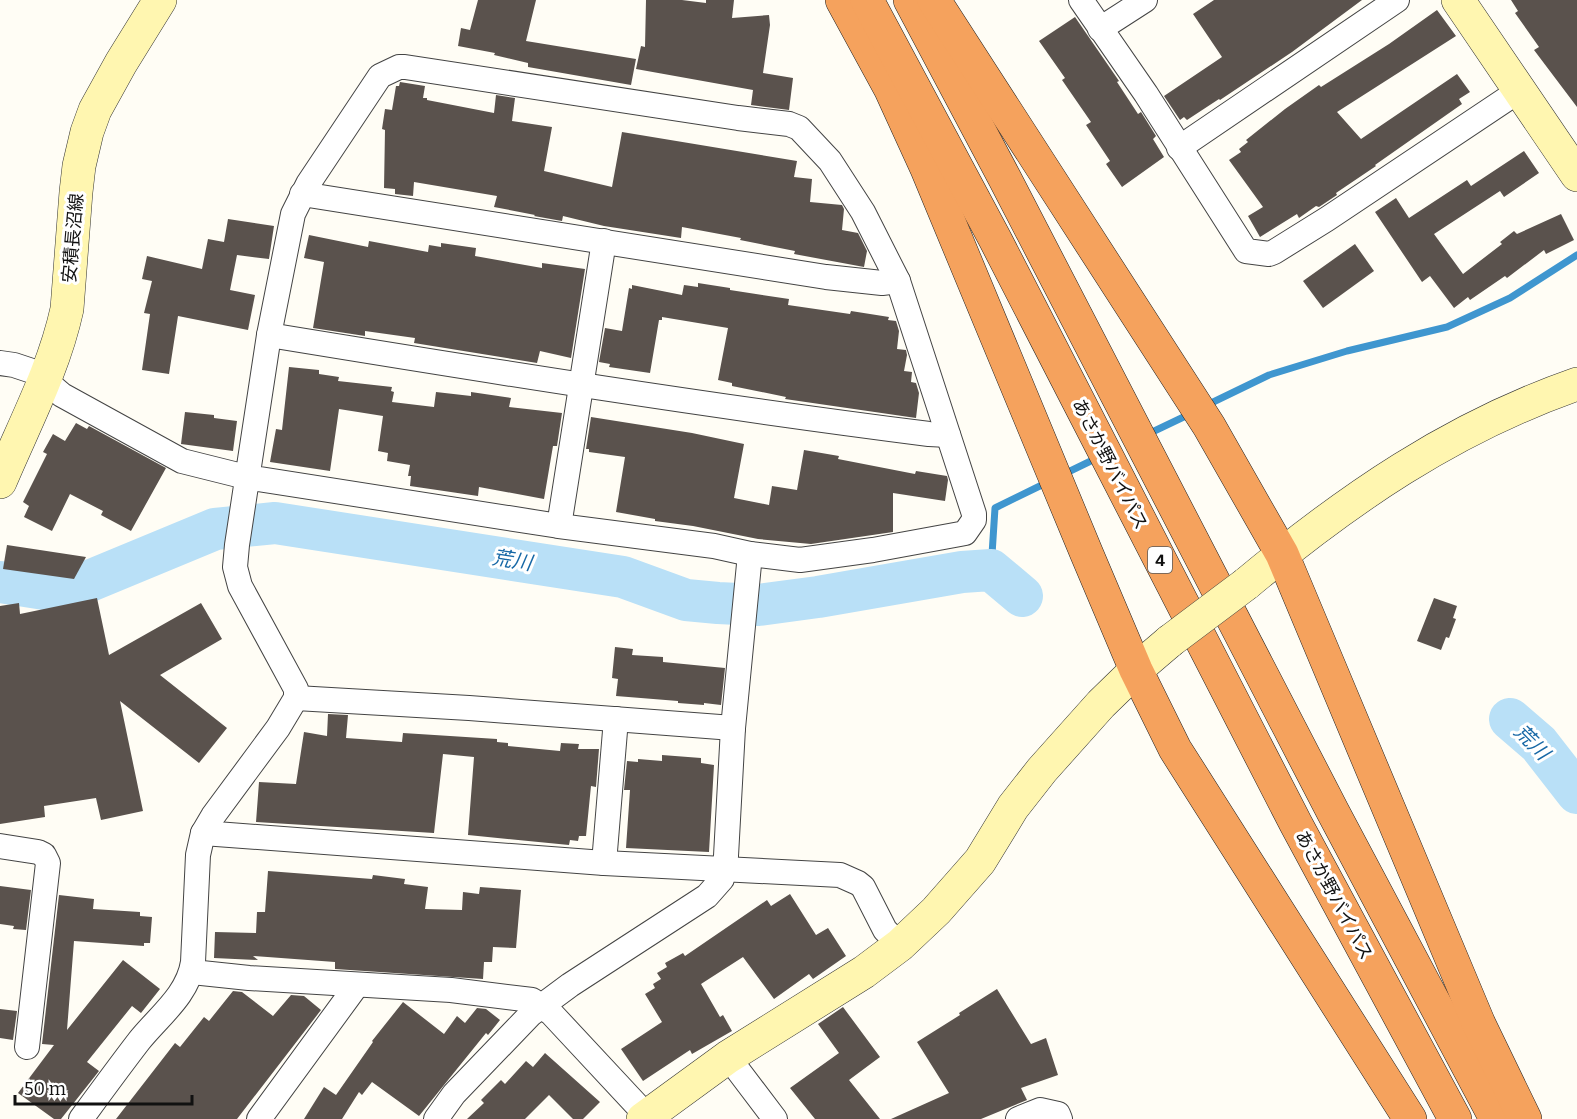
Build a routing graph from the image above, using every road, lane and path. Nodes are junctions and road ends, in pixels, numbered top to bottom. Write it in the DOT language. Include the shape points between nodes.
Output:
graph roads {
  1 [pos="160,0"];
  2 [pos="842,0"];
  3 [pos="867,0"];
  4 [pos="910,0"];
  5 [pos="934,0"];
  6 [pos="1081,0"];
  7 [pos="1145,0"];
  8 [pos="1397,0"];
  9 [pos="1458,0"];
  10 [pos="1100,29"];
  11 [pos="1520,90"];
  12 [pos="1179,148"];
  13 [pos="1575,167"];
  14 [pos="302,194"];
  15 [pos="604,241"];
  16 [pos="898,281"];
  17 [pos="269,335"];
  18 [pos="0,363"];
  19 [pos="46,380"];
  20 [pos="1577,384"];
  21 [pos="582,386"];
  22 [pos="948,435"];
  23 [pos="246,477"];
  24 [pos="0,482"];
  25 [pos="559,526"];
  26 [pos="750,554"];
  27 [pos="1282,554"];
  28 [pos="1136,670"];
  29 [pos="296,698"];
  30 [pos="616,719"];
  31 [pos="733,728"];
  32 [pos="203,833"];
  33 [pos="0,846"];
  34 [pos="604,863"];
  35 [pos="724,870"];
  36 [pos="900,945"];
  37 [pos="192,972"];
  38 [pos="357,985"];
  39 [pos="542,1005"];
  40 [pos="27,1047"];
  41 [pos="728,1057"];
  42 [pos="645,1117"];
  43 [pos="81,1119"];
  44 [pos="259,1119"];
  45 [pos="436,1119"];
  46 [pos="775,1119"];
  47 [pos="1018,1119"];
  48 [pos="1060,1119"];
  49 [pos="1410,1119"];
  50 [pos="1455,1119"];
  51 [pos="1496,1119"];
  52 [pos="1525,1119"];
  1 -- 19 [label="street, 安積長沼線" via="121,63 87,132 76,192 67,309"];
  2 -- 28 [label="highway" via="890,88 927,169"];
  3 -- 50 [label="highway, あさか野バイパス / 4" via="1296,824"];
  4 -- 51 [label="highway, あさか野バイパス / 4"];
  5 -- 27 [label="highway" via="1209,426"];
  6 -- 10 [label="street"];
  7 -- 10 [label="street"];
  8 -- 12 [label="street"];
  9 -- 11 [label="street"];
  10 -- 12 [label="street"];
  11 -- 12 [label="street" via="1269,254 1246,251"];
  11 -- 13 [label="street"];
  14 -- 15 [label="street"];
  14 -- 16 [label="street" via="380,76 399,67 453,74 799,128 830,161 863,212"];
  14 -- 17 [label="street" via="293,214"];
  15 -- 16 [label="street" via="826,277"];
  15 -- 21 [label="street"];
  16 -- 22 [label="street"];
  17 -- 21 [label="street"];
  17 -- 23 [label="street"];
  18 -- 19 [label="street" via="27,368"];
  19 -- 23 [label="street" via="62,395 182,461"];
  19 -- 24 [label="street, 安積長沼線"];
  20 -- 27 [label="street" via="1518,406 1412,462"];
  21 -- 22 [label="street"];
  21 -- 25 [label="street"];
  22 -- 26 [label="street" via="974,514 965,533 800,560"];
  23 -- 25 [label="street"];
  23 -- 29 [label="street" via="235,567 240,586 296,689"];
  25 -- 26 [label="street"];
  26 -- 31 [label="street"];
  27 -- 28 [label="street, bridge"];
  27 -- 52 [label="highway" via="1479,1024"];
  28 -- 36 [label="street" via="1041,770 980,861"];
  28 -- 49 [label="highway" via="1175,749"];
  29 -- 30 [label="street"];
  29 -- 32 [label="street"];
  30 -- 31 [label="street"];
  30 -- 34 [label="street"];
  31 -- 35 [label="street"];
  32 -- 34 [label="street"];
  32 -- 37 [label="street" via="198,855"];
  33 -- 40 [label="street" via="38,852 48,863"];
  34 -- 35 [label="street"];
  35 -- 36 [label="street" via="840,875 852,879 863,887 885,930"];
  35 -- 39 [label="street" via="722,879 707,896"];
  36 -- 41 [label="street"];
  37 -- 38 [label="street"];
  37 -- 43 [label="street"];
  38 -- 39 [label="street" via="451,990 520,998"];
  38 -- 44 [label="street"];
  39 -- 42 [label="street"];
  39 -- 45 [label="street" via="454,1094"];
  41 -- 42 [label="street"];
  41 -- 46 [label="street"];
  47 -- 48 [label="street" via="1040,1110 1058,1114"];
}
